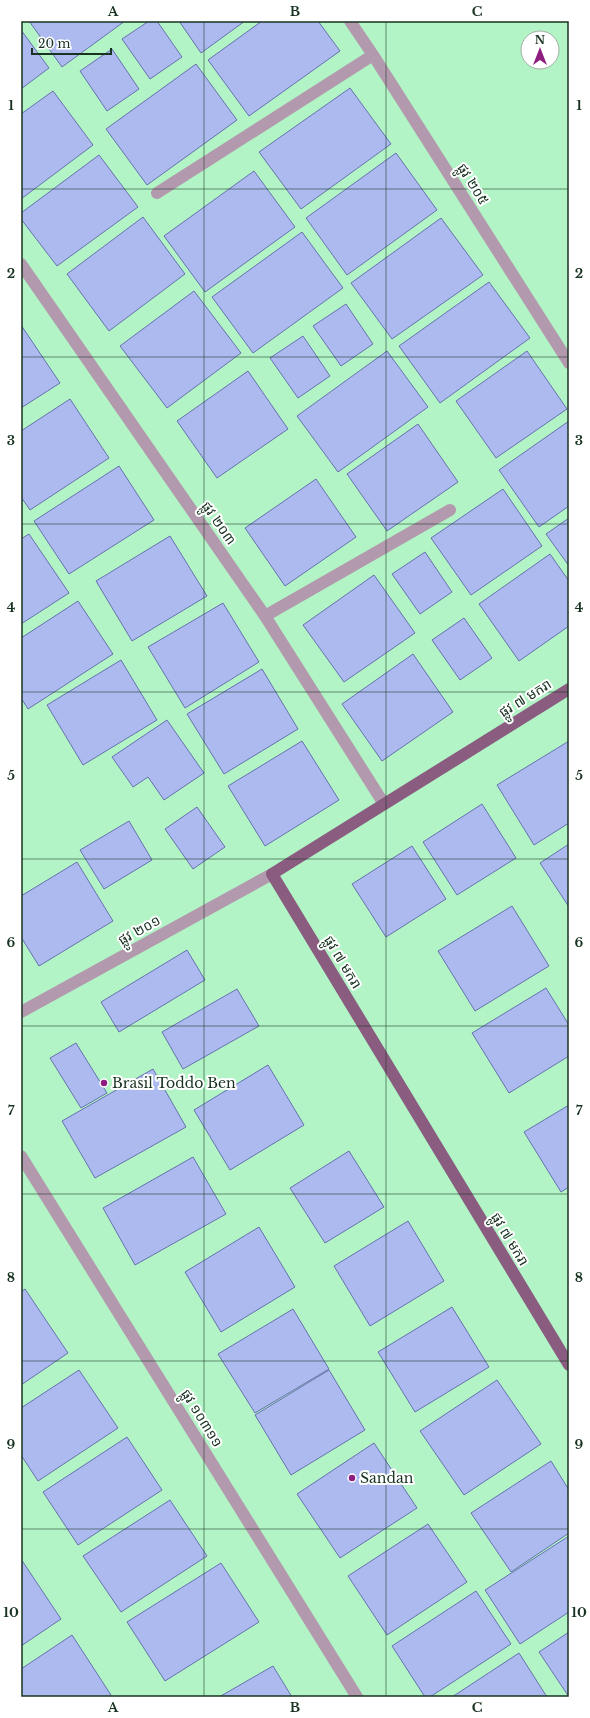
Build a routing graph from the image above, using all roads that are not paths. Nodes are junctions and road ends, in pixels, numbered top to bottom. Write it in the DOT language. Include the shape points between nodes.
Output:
graph roads {
  1 [pos="350,21"];
  2 [pos="373,55"];
  3 [pos="157,193"];
  4 [pos="21,264"];
  5 [pos="569,363"];
  6 [pos="450,510"];
  7 [pos="266,616"];
  8 [pos="569,689"];
  9 [pos="384,804"];
  10 [pos="272,874"];
  11 [pos="21,1012"];
  12 [pos="21,1156"];
  13 [pos="569,1365"];
  14 [pos="357,1697"];
  1 -- 2 [label="street, ផ្លូវ ២០៥"];
  2 -- 3 [label="street"];
  2 -- 5 [label="street, ផ្លូវ ២០៥"];
  4 -- 7 [label="street, ផ្លូវ ២០៣"];
  6 -- 7 [label="street"];
  7 -- 9 [label="street, ផ្លូវ ២០៣"];
  8 -- 9 [label="main road, ផ្លូវ ៧ មករា"];
  9 -- 10 [label="main road, ផ្លូវ ៧ មករា"];
  10 -- 11 [label="street, ផ្លូវ ២០១"];
  10 -- 13 [label="main road, ផ្លូវ ៧ មករា"];
  12 -- 14 [label="street, ផ្លូវ ១០៣១១"];
}
